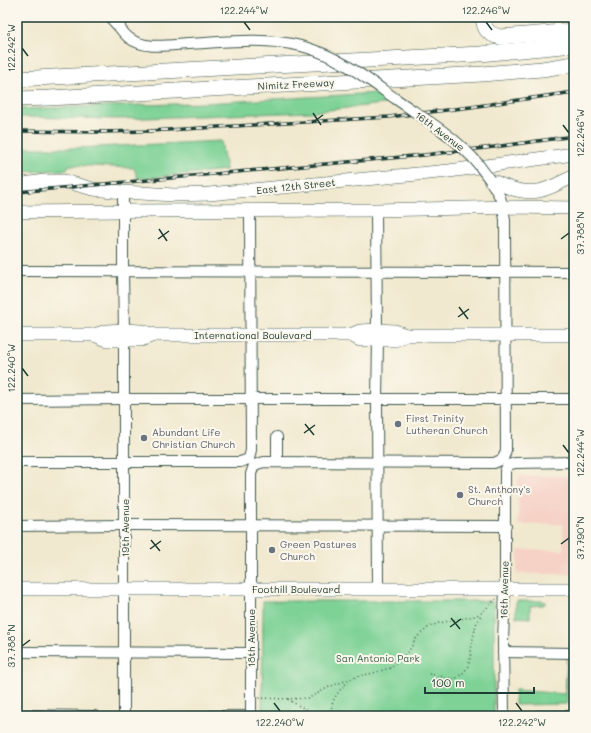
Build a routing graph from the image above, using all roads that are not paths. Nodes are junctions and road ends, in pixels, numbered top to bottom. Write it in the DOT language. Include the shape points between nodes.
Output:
graph roads {
  1 [pos="111,17"];
  2 [pos="483,17"];
  3 [pos="119,20"];
  4 [pos="574,31"];
  5 [pos="574,45"];
  6 [pos="574,64"];
  7 [pos="17,79"];
  8 [pos="17,98"];
  9 [pos="574,154"];
  10 [pos="574,176"];
  11 [pos="494,183"];
  12 [pos="17,185"];
  13 [pos="123,192"];
  14 [pos="503,208"];
  15 [pos="574,208"];
  16 [pos="250,210"];
  17 [pos="376,210"];
  18 [pos="123,211"];
  19 [pos="17,212"];
  20 [pos="17,271"];
  21 [pos="250,271"];
  22 [pos="123,272"];
  23 [pos="376,272"];
  24 [pos="505,272"];
  25 [pos="574,272"];
  26 [pos="17,335"];
  27 [pos="124,335"];
  28 [pos="251,335"];
  29 [pos="377,335"];
  30 [pos="574,335"];
  31 [pos="505,336"];
  32 [pos="124,399"];
  33 [pos="251,399"];
  34 [pos="505,399"];
  35 [pos="574,399"];
  36 [pos="17,400"];
  37 [pos="376,400"];
  38 [pos="276,437"];
  39 [pos="17,462"];
  40 [pos="124,462"];
  41 [pos="252,462"];
  42 [pos="277,462"];
  43 [pos="378,462"];
  44 [pos="506,462"];
  45 [pos="574,462"];
  46 [pos="125,525"];
  47 [pos="17,526"];
  48 [pos="251,526"];
  49 [pos="378,526"];
  50 [pos="506,526"];
  51 [pos="17,589"];
  52 [pos="125,589"];
  53 [pos="251,589"];
  54 [pos="378,589"];
  55 [pos="505,589"];
  56 [pos="574,589"];
  57 [pos="17,652"];
  58 [pos="124,652"];
  59 [pos="503,652"];
  60 [pos="251,653"];
  61 [pos="574,653"];
  62 [pos="17,715"];
  63 [pos="95,716"];
  64 [pos="124,716"];
  65 [pos="211,716"];
  66 [pos="250,716"];
  67 [pos="504,716"];
  68 [pos="539,716"];
  69 [pos="574,716"];
  1 -- 3 [label="street, 16th Avenue" via="113,22"];
  2 -- 4 [label="highway" via="483,24 488,32 500,37"];
  3 -- 11 [label="street, 16th Avenue, bridge" via="124,34 143,44 272,41 302,46 330,56 353,69 452,138"];
  5 -- 7 [label="highway, Nimitz Freeway" via="480,54"];
  6 -- 8 [label="highway, Nimitz Freeway" via="482,74"];
  9 -- 13 [label="main road, East 12th Street" via="449,171 242,191 174,195"];
  10 -- 11 [label="main road" via="541,191 529,193"];
  11 -- 14 [label="street, 16th Avenue"];
  12 -- 13 [label="main road, East 12th Street" via="64,181 92,189"];
  13 -- 18 [label="street, 19th Avenue"];
  14 -- 15 [label="main road, East 12th Street"];
  14 -- 17 [label="main road, East 12th Street"];
  14 -- 24 [label="street, 16th Avenue"];
  16 -- 17 [label="main road, East 12th Street"];
  16 -- 18 [label="main road, East 12th Street"];
  16 -- 21 [label="street, 18th Avenue"];
  17 -- 23 [label="street"];
  18 -- 19 [label="main road, East 12th Street"];
  18 -- 22 [label="street, 19th Avenue"];
  20 -- 22 [label="street"];
  21 -- 22 [label="street"];
  21 -- 23 [label="street"];
  21 -- 28 [label="street, 18th Avenue"];
  22 -- 27 [label="street, 19th Avenue"];
  23 -- 24 [label="street"];
  23 -- 29 [label="street"];
  24 -- 25 [label="street"];
  24 -- 31 [label="street, 16th Avenue"];
  26 -- 27 [label="main road, International Boulevard" via="94,335 107,340"];
  27 -- 28 [label="main road, International Boulevard" via="141,331 155,335"];
  27 -- 32 [label="street, 19th Avenue"];
  28 -- 29 [label="main road, International Boulevard" via="350,336 360,340"];
  28 -- 33 [label="street, 18th Avenue"];
  29 -- 31 [label="main road, International Boulevard" via="395,340 406,335"];
  29 -- 37 [label="street"];
  30 -- 31 [label="main road, International Boulevard"];
  31 -- 34 [label="street, 16th Avenue"];
  32 -- 33 [label="street"];
  32 -- 36 [label="street"];
  32 -- 40 [label="street, 19th Avenue"];
  33 -- 37 [label="street"];
  33 -- 41 [label="street, 18th Avenue"];
  34 -- 35 [label="street"];
  34 -- 37 [label="street"];
  34 -- 44 [label="street, 16th Avenue"];
  37 -- 43 [label="street"];
  38 -- 42 [label="street"];
  39 -- 40 [label="street"];
  40 -- 41 [label="street"];
  40 -- 46 [label="street, 19th Avenue"];
  41 -- 42 [label="street"];
  41 -- 48 [label="street, 18th Avenue"];
  42 -- 43 [label="street"];
  43 -- 44 [label="street"];
  43 -- 49 [label="street"];
  44 -- 45 [label="street"];
  44 -- 50 [label="street, 16th Avenue"];
  46 -- 47 [label="street"];
  46 -- 48 [label="street"];
  46 -- 52 [label="street, 19th Avenue"];
  48 -- 49 [label="street"];
  48 -- 53 [label="street, 18th Avenue"];
  49 -- 50 [label="street"];
  49 -- 54 [label="street"];
  50 -- 55 [label="street, 16th Avenue"];
  51 -- 52 [label="main road, Foothill Boulevard"];
  52 -- 53 [label="main road, Foothill Boulevard"];
  52 -- 58 [label="street, 19th Avenue"];
  53 -- 54 [label="main road, Foothill Boulevard"];
  53 -- 60 [label="street, 18th Avenue"];
  54 -- 55 [label="main road, Foothill Boulevard"];
  55 -- 56 [label="main road, Foothill Boulevard"];
  55 -- 59 [label="street, 16th Avenue"];
  57 -- 58 [label="street"];
  58 -- 60 [label="street"];
  58 -- 64 [label="street, 19th Avenue"];
  59 -- 61 [label="street"];
  59 -- 67 [label="street, 16th Avenue"];
  60 -- 66 [label="street, 18th Avenue"];
  62 -- 63 [label="street"];
  65 -- 66 [label="street"];
  68 -- 69 [label="street"];
}
